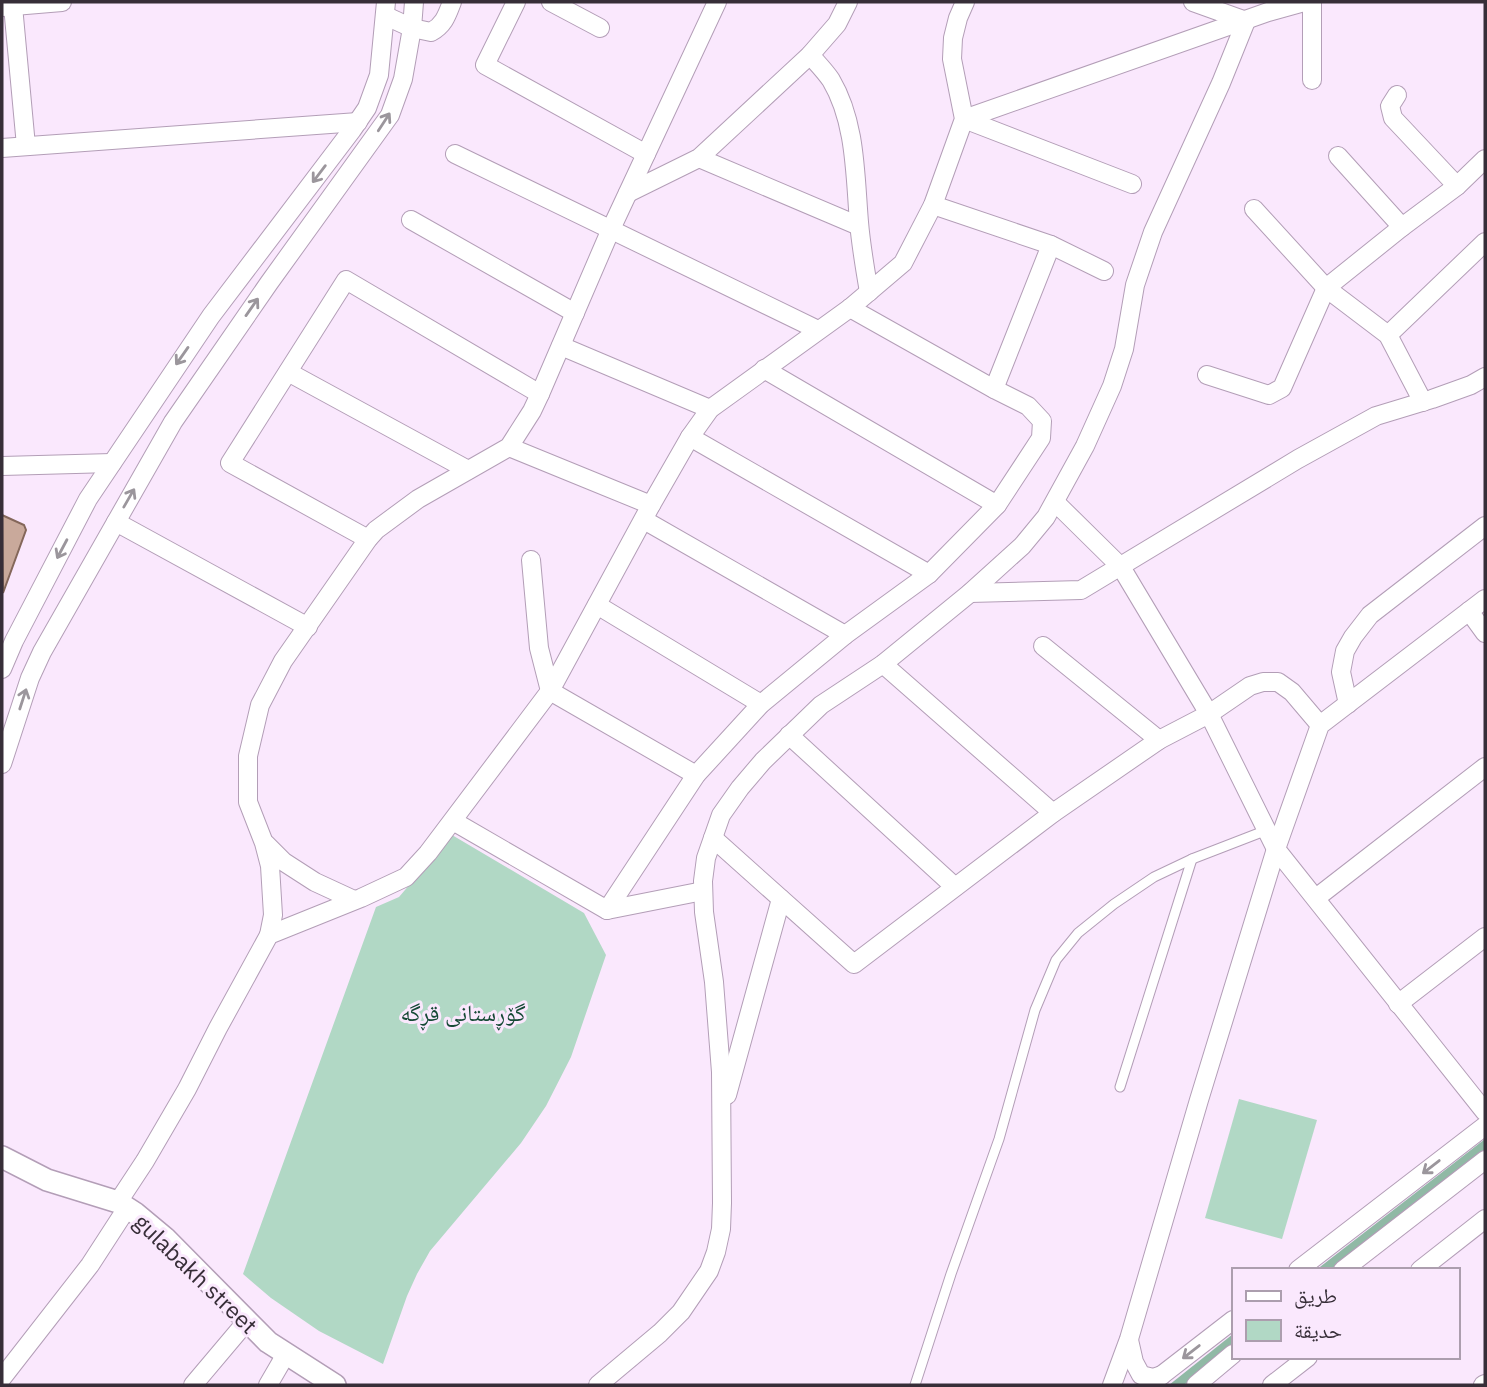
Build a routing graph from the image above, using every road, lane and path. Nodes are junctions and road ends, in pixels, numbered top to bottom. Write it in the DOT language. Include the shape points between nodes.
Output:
graph roads {
  1 [pos="62,2"];
  2 [pos="414,2"];
  3 [pos="452,2"];
  4 [pos="516,2"];
  5 [pos="551,2"];
  6 [pos="717,2"];
  7 [pos="848,2"];
  8 [pos="965,2"];
  9 [pos="1193,2"];
  10 [pos="1304,2"];
  11 [pos="1312,2"];
  12 [pos="8,6"];
  13 [pos="1267,7"];
  14 [pos="386,9"];
  15 [pos="1246,21"];
  16 [pos="412,27"];
  17 [pos="600,28"];
  18 [pos="810,55"];
  19 [pos="1312,80"];
  20 [pos="1397,95"];
  21 [pos="964,119"];
  22 [pos="358,122"];
  23 [pos="26,146"];
  24 [pos="2,148"];
  25 [pos="455,154"];
  26 [pos="646,154"];
  27 [pos="1338,156"];
  28 [pos="699,158"];
  29 [pos="1485,159"];
  30 [pos="1132,184"];
  31 [pos="1457,186"];
  32 [pos="628,193"];
  33 [pos="933,205"];
  34 [pos="1254,209"];
  35 [pos="411,220"];
  36 [pos="859,226"];
  37 [pos="1402,227"];
  38 [pos="611,229"];
  39 [pos="1485,242"];
  40 [pos="1051,245"];
  41 [pos="1104,271"];
  42 [pos="1326,288"];
  43 [pos="869,292"];
  44 [pos="850,308"];
  45 [pos="575,313"];
  46 [pos="818,330"];
  47 [pos="1388,335"];
  48 [pos="561,346"];
  49 [pos="764,369"];
  50 [pos="288,372"];
  51 [pos="1207,375"];
  52 [pos="1485,377"];
  53 [pos="994,389"];
  54 [pos="540,394"];
  55 [pos="1423,402"];
  56 [pos="710,408"];
  57 [pos="690,437"];
  58 [pos="509,447"];
  59 [pos="111,463"];
  60 [pos="2,466"];
  61 [pos="468,470"];
  62 [pos="1055,502"];
  63 [pos="997,505"];
  64 [pos="648,512"];
  65 [pos="116,522"];
  66 [pos="1485,526"];
  67 [pos="368,539"];
  68 [pos="531,560"];
  69 [pos="1121,567"];
  70 [pos="929,574"];
  71 [pos="970,593"];
  72 [pos="1485,598"];
  73 [pos="597,605"];
  74 [pos="1469,611"];
  75 [pos="308,628"];
  76 [pos="1485,633"];
  77 [pos="845,635"];
  78 [pos="1043,646"];
  79 [pos="883,664"];
  80 [pos="2,669"];
  81 [pos="550,691"];
  82 [pos="761,704"];
  83 [pos="1348,704"];
  84 [pos="1209,714"];
  85 [pos="1320,724"];
  86 [pos="789,735"];
  87 [pos="1159,740"];
  88 [pos="2,764"];
  89 [pos="1485,767"];
  90 [pos="696,775"];
  91 [pos="1053,813"];
  92 [pos="453,821"];
  93 [pos="1267,830"];
  94 [pos="713,838"];
  95 [pos="264,843"];
  96 [pos="1276,849"];
  97 [pos="1192,859"];
  98 [pos="955,887"];
  99 [pos="703,891"];
  100 [pos="1315,898"];
  101 [pos="781,899"];
  102 [pos="354,900"];
  103 [pos="607,910"];
  104 [pos="269,935"];
  105 [pos="1485,937"];
  106 [pos="1398,1004"];
  107 [pos="1120,1087"];
  108 [pos="1485,1112"];
  109 [pos="721,1119"];
  110 [pos="1485,1126"];
  111 [pos="2,1157"];
  112 [pos="1485,1160"];
  113 [pos="2,1174"];
  114 [pos="47,1180"];
  115 [pos="122,1205"];
  116 [pos="1485,1219"];
  117 [pos="1301,1268"];
  118 [pos="1346,1268"];
  119 [pos="1423,1268"];
  120 [pos="247,1321"];
  121 [pos="1232,1321"];
  122 [pos="1129,1339"];
  123 [pos="286,1354"];
  124 [pos="1232,1355"];
  125 [pos="1305,1359"];
  126 [pos="2,1378"];
  127 [pos="1155,1380"];
  128 [pos="193,1385"];
  129 [pos="268,1385"];
  130 [pos="335,1385"];
  131 [pos="598,1385"];
  132 [pos="915,1385"];
  133 [pos="1112,1385"];
  134 [pos="1196,1385"];
  135 [pos="1272,1385"];
  1 -- 12 [label="street"];
  2 -- 16 [label="street"];
  3 -- 16 [label="street" via="439,27 430,32"];
  4 -- 26 [label="street" via="485,65"];
  5 -- 17 [label="street"];
  6 -- 26 [label="street"];
  7 -- 18 [label="street" via="837,24"];
  8 -- 21 [label="street" via="953,38 952,59"];
  9 -- 15 [label="street"];
  10 -- 13 [label="street"];
  11 -- 19 [label="street"];
  12 -- 23 [label="street"];
  13 -- 15 [label="street"];
  14 -- 16 [label="street"];
  14 -- 22 [label="street" via="379,75"];
  15 -- 21 [label="street"];
  15 -- 62 [label="street" via="1153,232 1135,285 1112,386"];
  65 -- 16 [label="street, one-way" via="194,390 390,114"];
  18 -- 28 [label="street"];
  18 -- 36 [label="street" via="830,80 850,129"];
  20 -- 31 [label="street" via="1390,106 1393,118"];
  21 -- 30 [label="street"];
  21 -- 33 [label="street"];
  22 -- 23 [label="street"];
  22 -- 59 [label="street, one-way" via="211,316"];
  23 -- 24 [label="street"];
  25 -- 38 [label="street"];
  26 -- 32 [label="street"];
  27 -- 37 [label="street"];
  28 -- 32 [label="street"];
  28 -- 36 [label="street"];
  29 -- 31 [label="street"];
  31 -- 37 [label="street"];
  32 -- 38 [label="street"];
  33 -- 40 [label="street"];
  33 -- 43 [label="street" via="903,262"];
  34 -- 42 [label="street"];
  35 -- 45 [label="street"];
  36 -- 43 [label="street"];
  37 -- 42 [label="street"];
  38 -- 45 [label="street"];
  38 -- 46 [label="street"];
  39 -- 47 [label="street"];
  40 -- 41 [label="street"];
  40 -- 53 [label="street"];
  42 -- 47 [label="street"];
  42 -- 51 [label="street" via="1282,388 1269,395"];
  43 -- 44 [label="street"];
  44 -- 46 [label="street"];
  44 -- 53 [label="street"];
  45 -- 48 [label="street"];
  46 -- 49 [label="street"];
  47 -- 55 [label="street"];
  48 -- 54 [label="street"];
  48 -- 56 [label="street"];
  49 -- 56 [label="street"];
  49 -- 63 [label="street"];
  50 -- 54 [label="street" via="346,280"];
  50 -- 61 [label="street"];
  50 -- 67 [label="street" via="230,463"];
  52 -- 55 [label="street"];
  53 -- 63 [label="street" via="1028,406 1042,421 1041,438"];
  54 -- 58 [label="street"];
  55 -- 69 [label="street" via="1376,416"];
  56 -- 57 [label="street"];
  57 -- 64 [label="street"];
  57 -- 70 [label="street"];
  58 -- 61 [label="street"];
  58 -- 64 [label="street"];
  59 -- 60 [label="street"];
  59 -- 80 [label="street, one-way"];
  61 -- 67 [label="street" via="418,499"];
  62 -- 69 [label="street"];
  62 -- 71 [label="street" via="1022,546"];
  63 -- 70 [label="street"];
  64 -- 73 [label="street"];
  64 -- 77 [label="street"];
  65 -- 75 [label="street"];
  88 -- 65 [label="street, one-way" via="42,652"];
  66 -- 83 [label="street" via="1370,615 1353,637 1341,672"];
  67 -- 75 [label="street"];
  68 -- 81 [label="street" via="539,648"];
  69 -- 71 [label="street" via="1081,590"];
  69 -- 84 [label="street"];
  70 -- 77 [label="street"];
  71 -- 79 [label="street"];
  72 -- 74 [label="street"];
  73 -- 81 [label="street"];
  73 -- 82 [label="street"];
  74 -- 76 [label="street"];
  74 -- 83 [label="street"];
  75 -- 95 [label="street" via="260,705 248,755 248,802"];
  77 -- 82 [label="street"];
  78 -- 87 [label="street"];
  79 -- 86 [label="street" via="821,705"];
  79 -- 91 [label="street"];
  81 -- 90 [label="street"];
  81 -- 92 [label="street"];
  82 -- 90 [label="street"];
  83 -- 85 [label="street"];
  84 -- 85 [label="street" via="1250,686 1278,682"];
  84 -- 87 [label="street"];
  84 -- 93 [label="street"];
  85 -- 96 [label="street"];
  86 -- 94 [label="street" via="740,788"];
  86 -- 98 [label="street"];
  87 -- 91 [label="street"];
  89 -- 100 [label="street"];
  90 -- 103 [label="street"];
  91 -- 98 [label="street"];
  92 -- 102 [label="street" via="406,877"];
  92 -- 103 [label="street"];
  93 -- 96 [label="street"];
  93 -- 97 [label="lane"];
  94 -- 99 [label="street"];
  94 -- 101 [label="street"];
  95 -- 102 [label="street" via="314,881"];
  95 -- 104 [label="street" via="273,902"];
  96 -- 100 [label="street"];
  96 -- 122 [label="street"];
  97 -- 107 [label="lane"];
  97 -- 132 [label="lane" via="1114,904 1078,933 1056,960 1035,1010 999,1139"];
  98 -- 101 [label="street" via="854,964"];
  99 -- 103 [label="street"];
  99 -- 109 [label="street" via="714,982"];
  100 -- 106 [label="street"];
  101 -- 109 [label="street"];
  102 -- 104 [label="street"];
  104 -- 115 [label="street"];
  105 -- 106 [label="street"];
  106 -- 108 [label="street"];
  109 -- 131 [label="street" via="721,1228 709,1271 681,1312"];
  110 -- 117 [label="street, one-way"];
  111 -- 114 [label="street, gulabakh street"];
  112 -- 118 [label="street"];
  113 -- 114 [label="street, gulabakh street"];
  114 -- 115 [label="street, gulabakh street"];
  115 -- 120 [label="street, gulabakh street" via="165,1238"];
  115 -- 126 [label="street" via="90,1265"];
  116 -- 119 [label="street"];
  120 -- 123 [label="street, gulabakh street"];
  120 -- 128 [label="street"];
  121 -- 127 [label="street, one-way"];
  122 -- 127 [label="street" via="1141,1375"];
  122 -- 133 [label="street"];
  123 -- 129 [label="street"];
  123 -- 130 [label="street, gulabakh street"];
  124 -- 134 [label="street"];
  125 -- 135 [label="street"];
}
